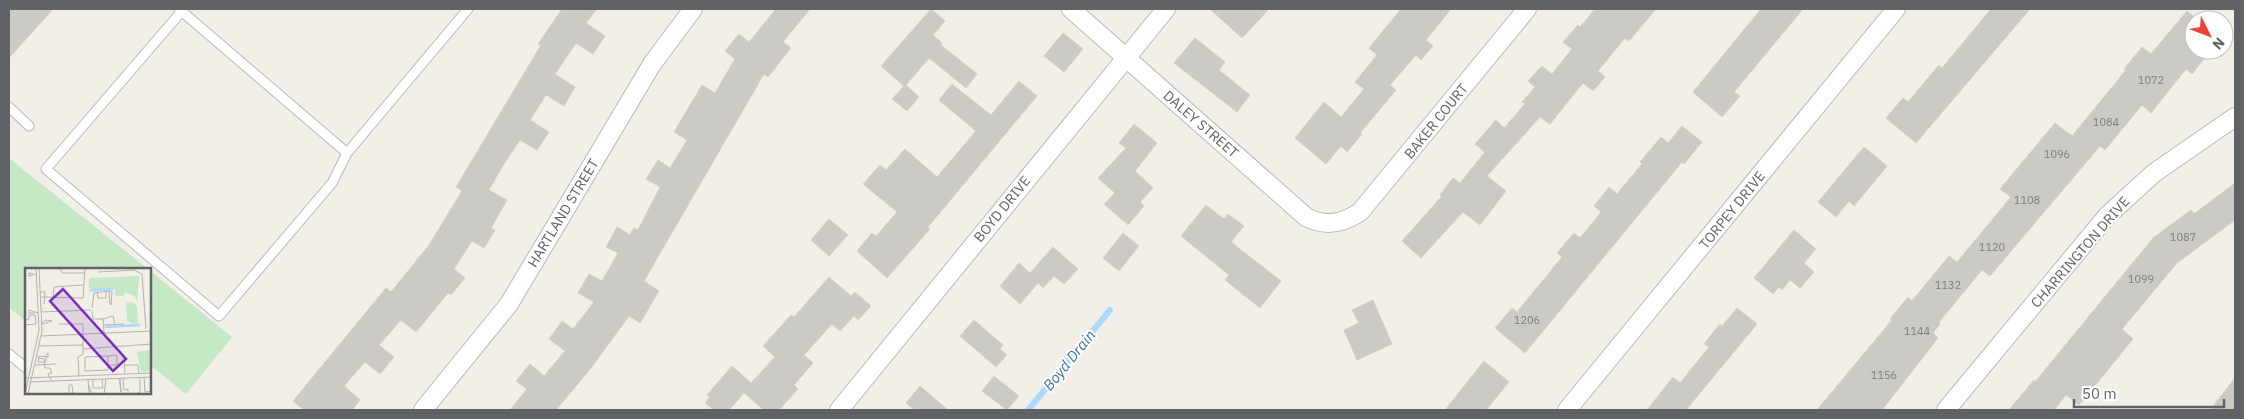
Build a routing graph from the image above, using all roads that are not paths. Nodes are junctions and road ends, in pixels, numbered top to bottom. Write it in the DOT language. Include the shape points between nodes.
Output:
graph roads {
  1 [pos="468,9"];
  2 [pos="693,9"];
  3 [pos="1071,9"];
  4 [pos="1166,9"];
  5 [pos="1527,9"];
  6 [pos="1896,9"];
  7 [pos="180,10"];
  8 [pos="1126,57"];
  9 [pos="9,107"];
  10 [pos="2235,116"];
  11 [pos="29,126"];
  12 [pos="347,153"];
  13 [pos="1338,223"];
  14 [pos="9,354"];
  15 [pos="25,367"];
  16 [pos="423,410"];
  17 [pos="839,410"];
  18 [pos="1567,410"];
  19 [pos="1946,410"];
  1 -- 12 [label="lane"];
  2 -- 16 [label="street, HARTLAND STREET" via="652,64 509,304"];
  3 -- 8 [label="street, DALEY STREET"];
  4 -- 8 [label="street, BOYD DRIVE"];
  5 -- 13 [label="street, BAKER COURT" via="1373,198 1360,212"];
  6 -- 18 [label="street, TORPEY DRIVE"];
  7 -- 12 [label="lane"];
  7 -- 12 [label="lane" via="46,169 219,316 332,183"];
  8 -- 13 [label="street, DALEY STREET" via="1306,217 1316,222"];
  8 -- 17 [label="street, BOYD DRIVE"];
  9 -- 11 [label="lane"];
  10 -- 19 [label="street, CHARRINGTON DRIVE" via="2154,173 2107,216"];
  14 -- 15 [label="lane"];
}
